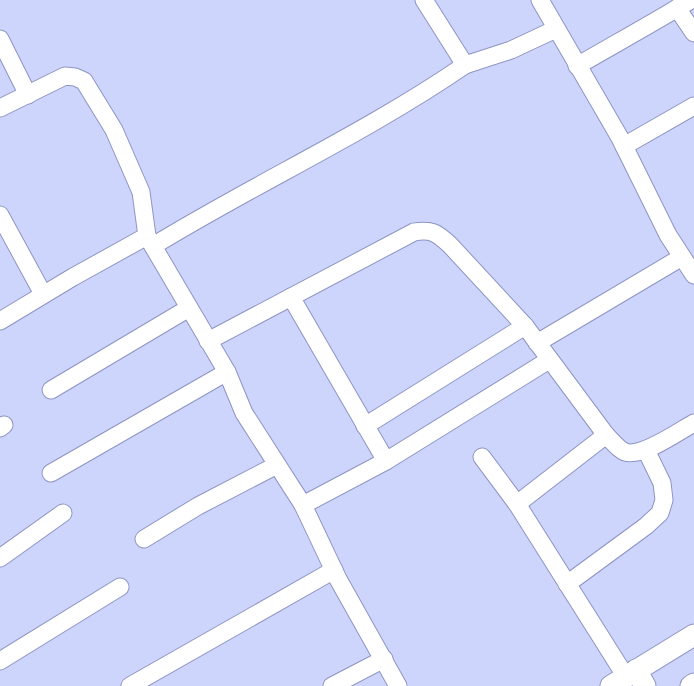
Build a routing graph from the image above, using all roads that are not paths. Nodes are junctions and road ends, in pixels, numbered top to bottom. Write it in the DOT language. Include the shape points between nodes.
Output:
graph roads {
  1 [pos="424,0"];
  2 [pos="540,0"];
  3 [pos="684,4"];
  4 [pos="556,29"];
  5 [pos="694,33"];
  6 [pos="0,38"];
  7 [pos="465,65"];
  8 [pos="577,66"];
  9 [pos="28,95"];
  10 [pos="694,106"];
  11 [pos="0,108"];
  12 [pos="624,146"];
  13 [pos="0,215"];
  14 [pos="150,241"];
  15 [pos="682,257"];
  16 [pos="694,275"];
  17 [pos="43,294"];
  18 [pos="292,297"];
  19 [pos="189,308"];
  20 [pos="0,321"];
  21 [pos="525,326"];
  22 [pos="208,341"];
  23 [pos="537,343"];
  24 [pos="549,360"];
  25 [pos="227,372"];
  26 [pos="51,390"];
  27 [pos="694,423"];
  28 [pos="366,426"];
  29 [pos="606,435"];
  30 [pos="646,450"];
  31 [pos="482,457"];
  32 [pos="386,461"];
  33 [pos="277,465"];
  34 [pos="50,473"];
  35 [pos="517,504"];
  36 [pos="303,505"];
  37 [pos="63,513"];
  38 [pos="144,539"];
  39 [pos="0,558"];
  40 [pos="334,570"];
  41 [pos="567,584"];
  42 [pos="120,587"];
  43 [pos="694,635"];
  44 [pos="384,658"];
  45 [pos="0,661"];
  46 [pos="629,680"];
  47 [pos="694,684"];
  48 [pos="130,686"];
  49 [pos="332,686"];
  50 [pos="398,686"];
  51 [pos="691,686"];
  1 -- 7 [label="street"];
  2 -- 4 [label="street"];
  3 -- 5 [label="street"];
  3 -- 8 [label="street" via="652,25"];
  4 -- 7 [label="street" via="511,50"];
  4 -- 8 [label="street"];
  6 -- 9 [label="street"];
  7 -- 14 [label="street" via="423,94 284,173"];
  8 -- 12 [label="street"];
  9 -- 11 [label="street"];
  9 -- 14 [label="street" via="65,76 75,77 84,82 114,130 141,192"];
  10 -- 12 [label="street"];
  12 -- 15 [label="street" via="668,235"];
  13 -- 17 [label="street"];
  14 -- 17 [label="street"];
  14 -- 19 [label="street"];
  15 -- 16 [label="street"];
  15 -- 23 [label="street"];
  17 -- 20 [label="street"];
  18 -- 21 [label="street" via="414,232 426,230 438,234 450,245"];
  18 -- 22 [label="street"];
  18 -- 28 [label="street"];
  19 -- 22 [label="street"];
  19 -- 26 [label="street"];
  21 -- 23 [label="street"];
  21 -- 28 [label="street"];
  22 -- 25 [label="street"];
  23 -- 24 [label="street"];
  24 -- 29 [label="street"];
  24 -- 32 [label="street"];
  25 -- 33 [label="street" via="244,413"];
  25 -- 34 [label="street"];
  27 -- 30 [label="street"];
  28 -- 32 [label="street"];
  29 -- 30 [label="street" via="625,452"];
  29 -- 35 [label="street"];
  30 -- 41 [label="street" via="662,483 664,500 660,513"];
  31 -- 35 [label="street"];
  32 -- 36 [label="street"];
  33 -- 36 [label="street"];
  33 -- 38 [label="street" via="198,506"];
  35 -- 41 [label="street"];
  36 -- 40 [label="street"];
  37 -- 39 [label="street"];
  40 -- 44 [label="street"];
  40 -- 48 [label="street"];
  41 -- 46 [label="street"];
  42 -- 45 [label="street"];
  43 -- 46 [label="main road"];
  44 -- 49 [label="street"];
  44 -- 50 [label="street"];
  47 -- 51 [label="main road"];
}
